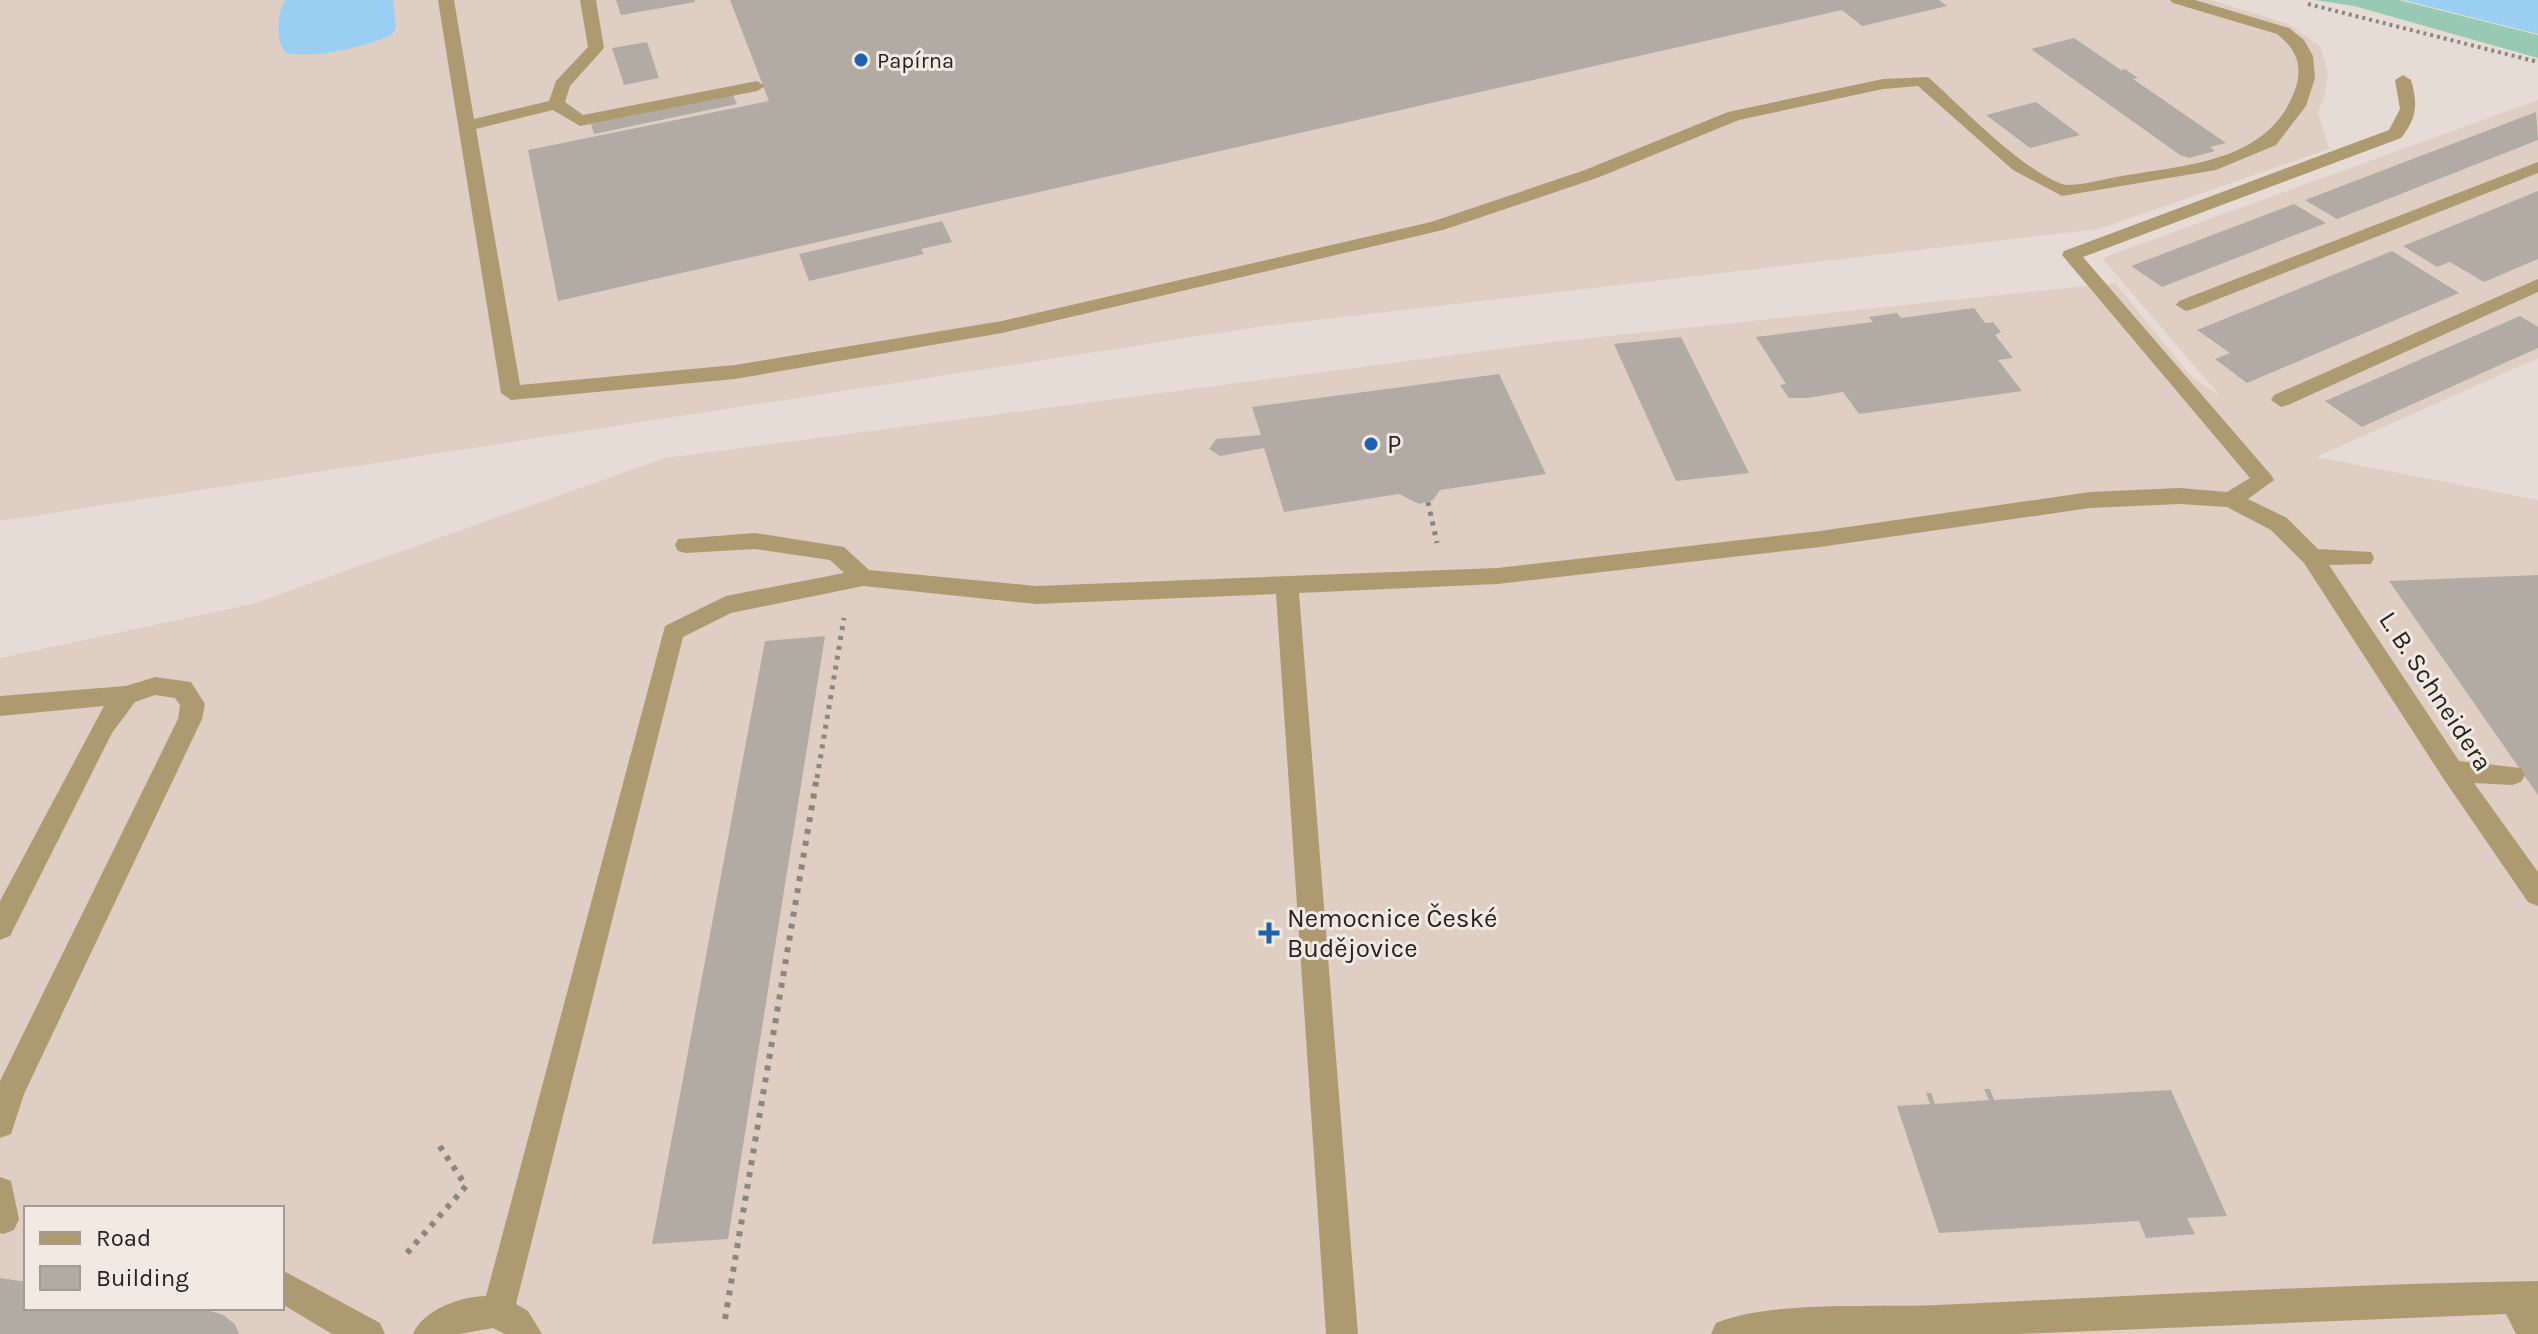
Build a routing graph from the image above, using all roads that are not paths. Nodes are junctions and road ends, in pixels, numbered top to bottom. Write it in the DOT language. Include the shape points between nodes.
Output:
graph roads {
  1 [pos="446,0"];
  2 [pos="588,0"];
  3 [pos="2178,0"];
  4 [pos="2403,80"];
  5 [pos="757,86"];
  6 [pos="556,104"];
  7 [pos="467,126"];
  8 [pos="2538,167"];
  9 [pos="2538,285"];
  10 [pos="2186,305"];
  11 [pos="2281,400"];
  12 [pos="2231,500"];
  13 [pos="686,545"];
  14 [pos="2312,557"];
  15 [pos="2363,558"];
  16 [pos="863,578"];
  17 [pos="1287,587"];
  18 [pos="126,695"];
  19 [pos="0,706"];
  20 [pos="2452,771"];
  21 [pos="2512,775"];
  22 [pos="2538,894"];
  23 [pos="0,928"];
  24 [pos="0,1124"];
  25 [pos="284,1287"];
  26 [pos="2526,1297"];
  27 [pos="497,1312"];
  28 [pos="369,1334"];
  29 [pos="429,1334"];
  30 [pos="526,1334"];
  31 [pos="1342,1334"];
  32 [pos="1727,1334"];
  33 [pos="2533,1334"];
  1 -- 7 [label="street"];
  2 -- 6 [label="street" via="596,48 562,85"];
  3 -- 7 [label="street" via="2283,31 2305,56 2307,78 2298,106 2270,141 2216,165 2062,191 2019,166 1922,81 1883,84 1734,116 1591,174 1436,226 1002,327 735,372 511,393"];
  4 -- 12 [label="street" via="2411,105 2406,123 2395,134 2071,255 2263,480"];
  5 -- 6 [label="street" via="580,121"];
  6 -- 7 [label="street"];
  8 -- 10 [label="street"];
  9 -- 11 [label="street"];
  12 -- 14 [label="street, L. B. Schneidera" via="2279,524"];
  12 -- 17 [label="street" via="2090,500 1820,539 1497,576"];
  13 -- 16 [label="street" via="755,541 836,553"];
  14 -- 15 [label="street"];
  14 -- 20 [label="street, L. B. Schneidera"];
  16 -- 17 [label="street" via="1036,595"];
  16 -- 27 [label="street" via="726,605 673,632"];
  17 -- 31 [label="street"];
  18 -- 19 [label="street"];
  18 -- 23 [label="street" via="103,727"];
  18 -- 24 [label="street" via="155,686 182,689 193,704 190,719 10,1092"];
  20 -- 21 [label="street"];
  20 -- 22 [label="street, L. B. Schneidera"];
  25 -- 28 [label="street"];
  26 -- 32 [label="street" via="1796,1325"];
  26 -- 33 [label="street"];
  27 -- 29 [label="street" via="477,1311"];
  27 -- 30 [label="street"];
}
